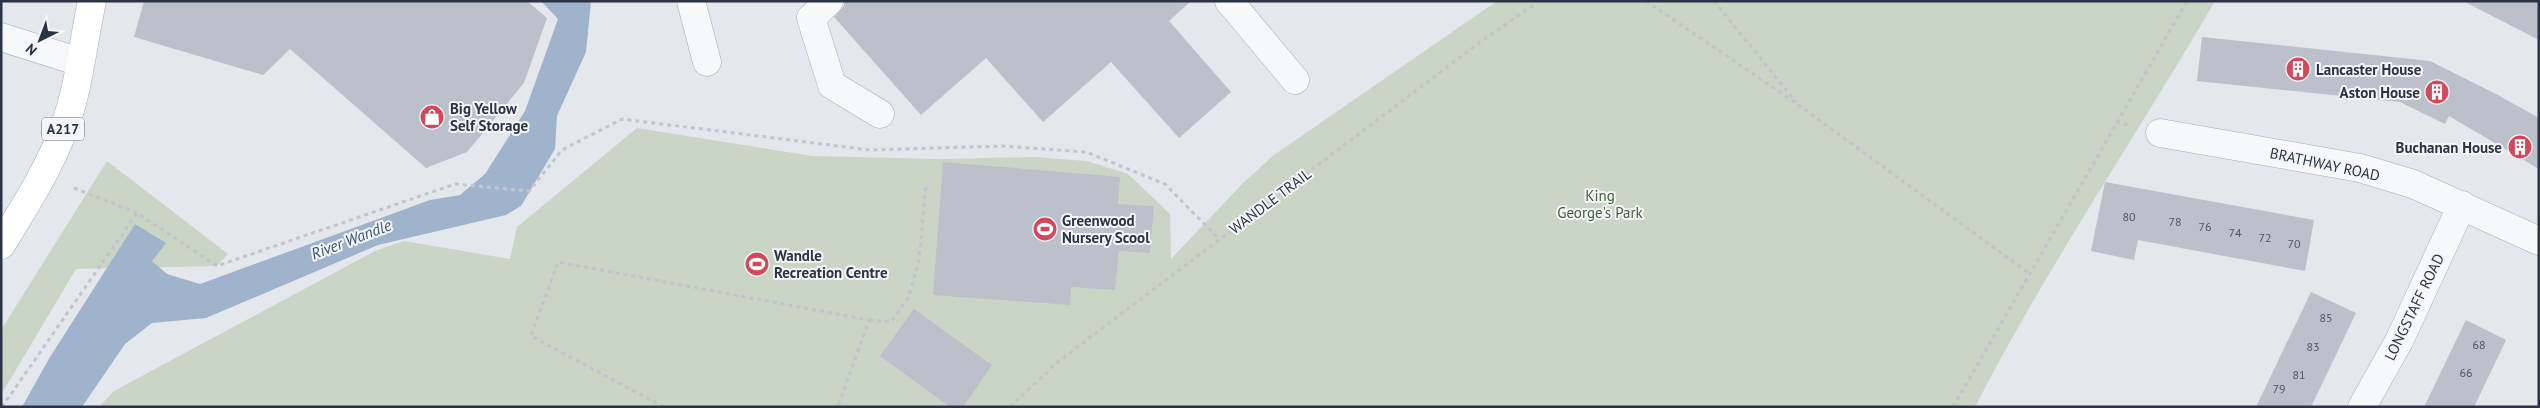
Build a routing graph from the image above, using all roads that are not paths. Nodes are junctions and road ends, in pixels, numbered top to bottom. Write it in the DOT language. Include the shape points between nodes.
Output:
graph roads {
  1 [pos="92,1"];
  2 [pos="691,1"];
  3 [pos="829,1"];
  4 [pos="1229,1"];
  5 [pos="1,37"];
  6 [pos="80,62"];
  7 [pos="706,62"];
  8 [pos="1295,80"];
  9 [pos="880,114"];
  10 [pos="2160,132"];
  11 [pos="2462,205"];
  12 [pos="2539,241"];
  13 [pos="1,245"];
  14 [pos="2362,407"];
  1 -- 6 [label="main road, A217"];
  2 -- 7 [label="street"];
  3 -- 9 [label="street" via="811,18 832,85"];
  4 -- 8 [label="street"];
  5 -- 6 [label="street"];
  6 -- 13 [label="main road, A217" via="64,127 42,176"];
  10 -- 11 [label="street, BRATHWAY ROAD" via="2360,168 2413,184"];
  11 -- 12 [label="street, BRATHWAY ROAD"];
  11 -- 14 [label="street, LONGSTAFF ROAD" via="2399,341"];
}
